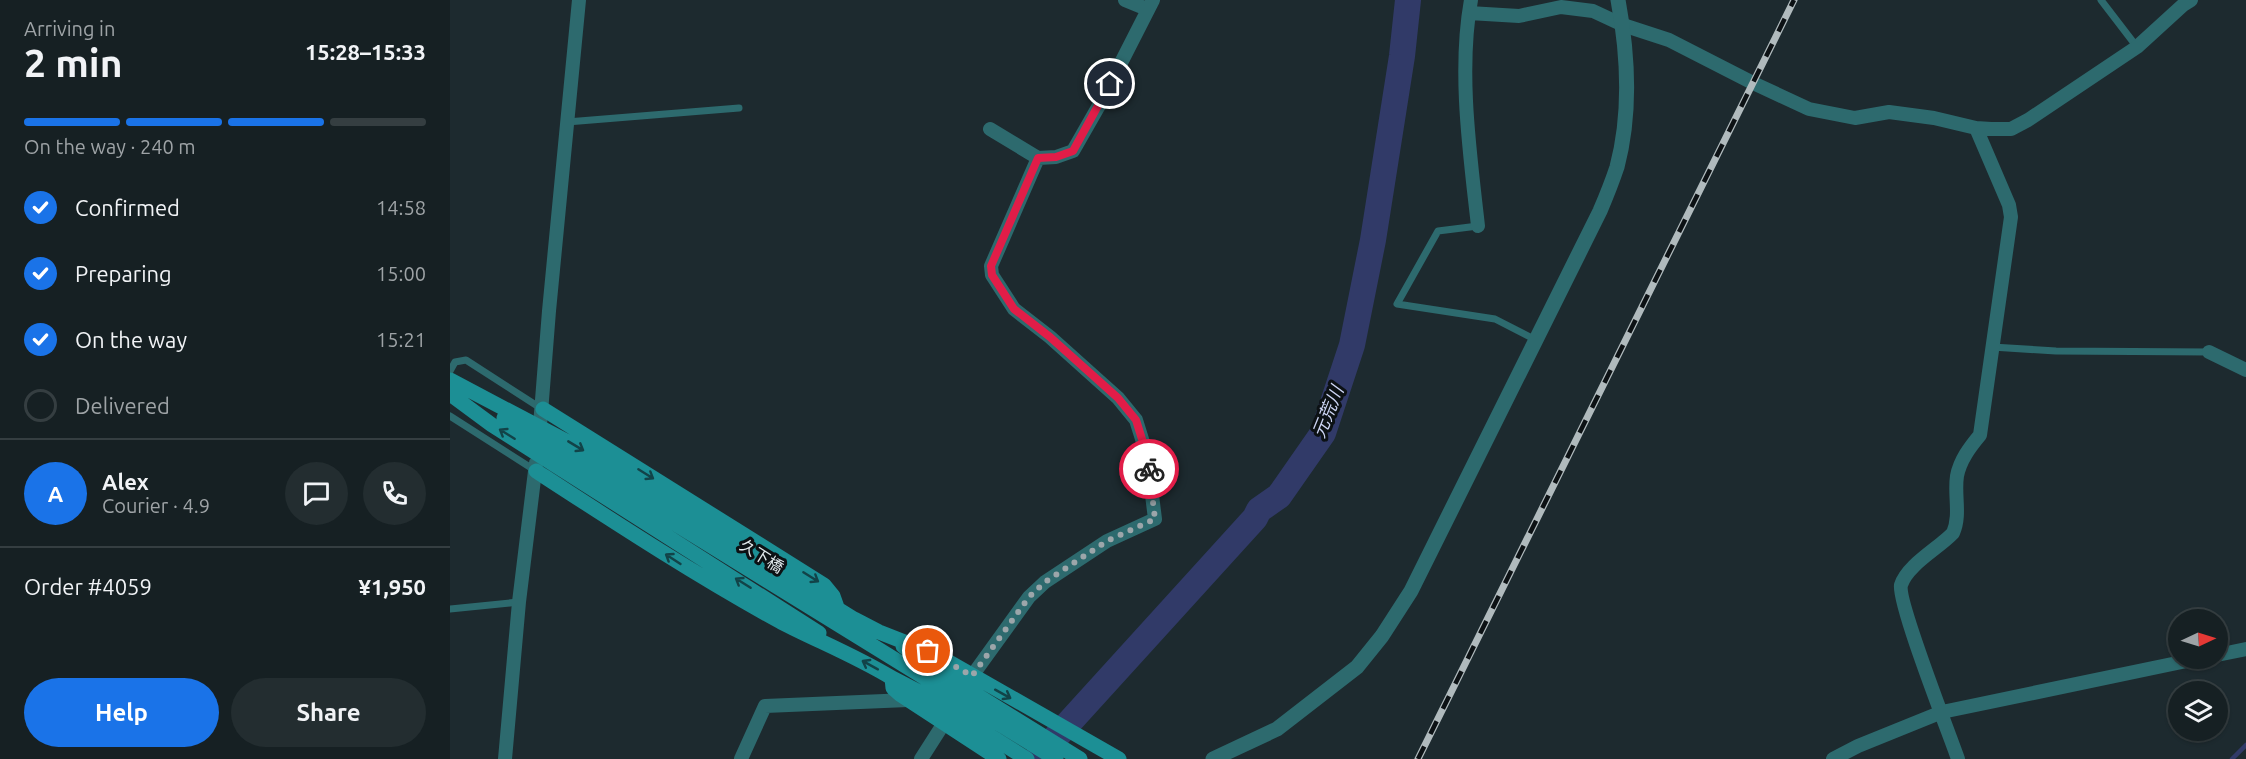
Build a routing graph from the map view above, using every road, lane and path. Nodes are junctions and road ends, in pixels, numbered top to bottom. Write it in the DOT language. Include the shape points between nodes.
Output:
graph roads {
  1 [pos="579,0"];
  2 [pos="1125,0"];
  3 [pos="1618,0"];
  4 [pos="2101,0"];
  5 [pos="2185,2"];
  6 [pos="1150,5"];
  7 [pos="1470,6"];
  8 [pos="1623,25"];
  9 [pos="2137,47"];
  10 [pos="739,108"];
  11 [pos="567,122"];
  12 [pos="990,129"];
  13 [pos="1976,129"];
  14 [pos="1038,158"];
  15 [pos="1478,226"];
  16 [pos="1536,340"];
  17 [pos="1992,347"];
  18 [pos="2209,352"];
  19 [pos="2246,370"];
  20 [pos="450,371"];
  21 [pos="450,380"];
  22 [pos="450,385"];
  23 [pos="450,394"];
  24 [pos="543,409"];
  25 [pos="450,416"];
  26 [pos="536,471"];
  27 [pos="519,602"];
  28 [pos="450,609"];
  29 [pos="838,610"];
  30 [pos="896,639"];
  31 [pos="835,647"];
  32 [pos="2246,649"];
  33 [pos="2228,653"];
  34 [pos="2168,665"];
  35 [pos="972,676"];
  36 [pos="892,678"];
  37 [pos="908,700"];
  38 [pos="1942,712"];
  39 [pos="944,723"];
  40 [pos="505,759"];
  41 [pos="741,759"];
  42 [pos="921,759"];
  43 [pos="999,759"];
  44 [pos="1027,759"];
  45 [pos="1056,759"];
  46 [pos="1080,759"];
  47 [pos="1119,759"];
  48 [pos="1213,759"];
  49 [pos="1833,759"];
  50 [pos="1958,759"];
  1 -- 11 [label="street"];
  2 -- 6 [label="street"];
  3 -- 8 [label="street"];
  4 -- 9 [label="lane"];
  5 -- 9 [label="street"];
  6 -- 14 [label="street" via="1073,151"];
  7 -- 8 [label="street" via="1519,16 1561,7 1593,11"];
  7 -- 15 [label="street" via="1466,117"];
  8 -- 13 [label="street" via="1669,40 1809,109 1855,118 1889,112"];
  8 -- 16 [label="street" via="1626,98 1617,167 1600,211"];
  9 -- 13 [label="street" via="2011,129"];
  10 -- 11 [label="lane"];
  11 -- 24 [label="street"];
  12 -- 14 [label="street"];
  13 -- 17 [label="street" via="2011,217"];
  14 -- 35 [label="street" via="991,266 992,275 1014,309 1118,398 1136,420 1147,455 1155,519 1107,541 1045,582 1029,597"];
  15 -- 16 [label="lane" via="1438,231 1396,304 1495,319"];
  16 -- 48 [label="street" via="1411,591 1382,636 1357,667 1277,729"];
  17 -- 18 [label="lane"];
  17 -- 38 [label="street" via="1980,435 1966,453 1957,476 1953,533 1908,572 1901,586 1905,612"];
  18 -- 19 [label="street"];
  20 -- 24 [label="lane" via="455,362 466,360"];
  21 -- 29 [label="main road, one-way" via="579,448"];
  22 -- 45 [label="main road, 久下橋"];
  31 -- 23 [label="main road, one-way" via="792,614 492,425"];
  24 -- 26 [label="street"];
  24 -- 29 [label="main road, one-way" via="824,585"];
  25 -- 26 [label="lane"];
  26 -- 27 [label="street"];
  31 -- 26 [label="main road, one-way" via="685,567"];
  27 -- 28 [label="lane"];
  27 -- 40 [label="street"];
  29 -- 30 [label="main road"];
  30 -- 35 [label="main road" via="934,654"];
  30 -- 46 [label="main road" via="940,672"];
  36 -- 31 [label="main road, one-way"];
  32 -- 33 [label="street"];
  34 -- 38 [label="street"];
  35 -- 47 [label="main road, one-way"];
  36 -- 37 [label="main road" via="893,688"];
  36 -- 44 [label="main road"];
  37 -- 39 [label="main road"];
  37 -- 41 [label="street" via="765,706"];
  38 -- 49 [label="street"];
  38 -- 50 [label="street"];
  39 -- 42 [label="street"];
  39 -- 43 [label="main road"];
}
